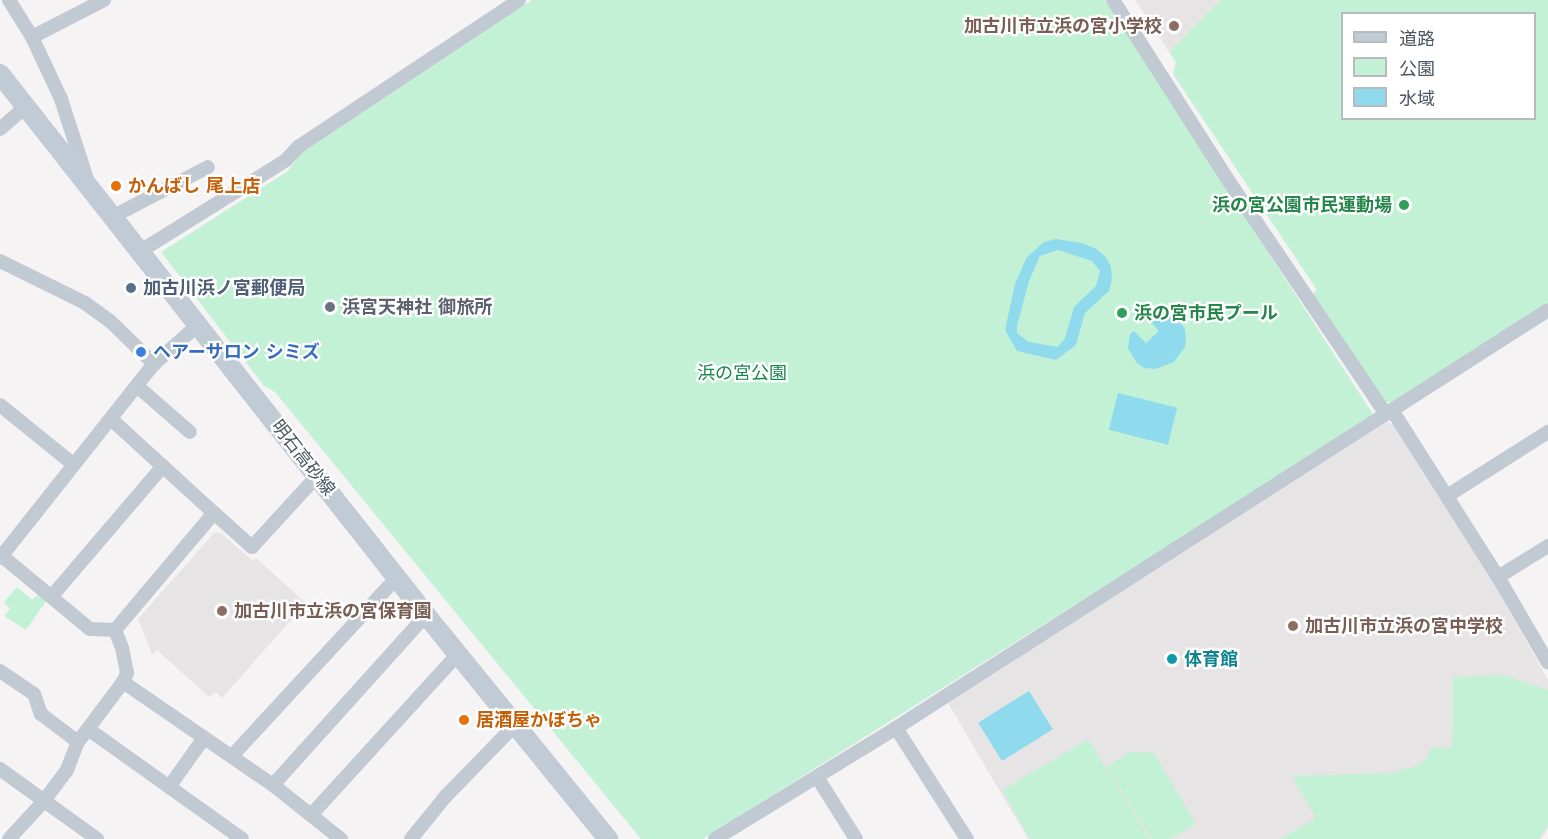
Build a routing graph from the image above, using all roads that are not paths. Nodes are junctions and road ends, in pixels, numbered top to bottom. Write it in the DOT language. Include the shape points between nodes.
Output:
graph roads {
  1 [pos="9,0"];
  2 [pos="104,0"];
  3 [pos="519,0"];
  4 [pos="1113,0"];
  5 [pos="32,37"];
  6 [pos="0,74"];
  7 [pos="25,107"];
  8 [pos="0,129"];
  9 [pos="208,167"];
  10 [pos="91,190"];
  11 [pos="112,217"];
  12 [pos="139,252"];
  13 [pos="0,261"];
  14 [pos="1547,313"];
  15 [pos="198,325"];
  16 [pos="154,364"];
  17 [pos="137,386"];
  18 [pos="0,405"];
  19 [pos="1389,412"];
  20 [pos="111,419"];
  21 [pos="190,432"];
  22 [pos="1548,432"];
  23 [pos="74,465"];
  24 [pos="163,466"];
  25 [pos="317,476"];
  26 [pos="1447,496"];
  27 [pos="214,513"];
  28 [pos="1548,546"];
  29 [pos="1,557"];
  30 [pos="397,577"];
  31 [pos="1498,577"];
  32 [pos="52,596"];
  33 [pos="426,615"];
  34 [pos="115,630"];
  35 [pos="458,654"];
  36 [pos="1547,660"];
  37 [pos="0,671"];
  38 [pos="123,682"];
  39 [pos="516,725"];
  40 [pos="896,728"];
  41 [pos="88,729"];
  42 [pos="204,738"];
  43 [pos="78,742"];
  44 [pos="232,756"];
  45 [pos="0,769"];
  46 [pos="817,777"];
  47 [pos="273,785"];
  48 [pos="169,787"];
  49 [pos="43,802"];
  50 [pos="311,815"];
  51 [pos="738,833"];
  52 [pos="9,839"];
  53 [pos="97,839"];
  54 [pos="242,839"];
  55 [pos="342,839"];
  56 [pos="411,839"];
  57 [pos="608,839"];
  58 [pos="715,839"];
  59 [pos="856,839"];
  60 [pos="967,839"];
  1 -- 5 [label="street"];
  2 -- 5 [label="street"];
  3 -- 12 [label="street" via="298,147 286,160"];
  4 -- 19 [label="street" via="1226,177"];
  5 -- 10 [label="street" via="61,99"];
  6 -- 7 [label="main road, 明石高砂線"];
  7 -- 8 [label="street"];
  7 -- 10 [label="main road, 明石高砂線"];
  9 -- 11 [label="street"];
  10 -- 11 [label="main road, 明石高砂線"];
  11 -- 12 [label="main road, 明石高砂線"];
  12 -- 15 [label="main road, 明石高砂線"];
  13 -- 16 [label="street" via="85,303 110,321"];
  14 -- 19 [label="street"];
  15 -- 16 [label="street"];
  15 -- 25 [label="main road, 明石高砂線"];
  16 -- 17 [label="street"];
  17 -- 20 [label="street"];
  17 -- 21 [label="street"];
  18 -- 23 [label="street"];
  19 -- 26 [label="street"];
  19 -- 40 [label="street"];
  20 -- 23 [label="street"];
  20 -- 24 [label="street"];
  22 -- 26 [label="street"];
  23 -- 29 [label="street"];
  24 -- 27 [label="street"];
  24 -- 32 [label="street"];
  25 -- 27 [label="street" via="252,547"];
  25 -- 30 [label="main road, 明石高砂線"];
  26 -- 31 [label="street"];
  27 -- 34 [label="street"];
  28 -- 31 [label="street"];
  29 -- 32 [label="street"];
  30 -- 33 [label="main road, 明石高砂線"];
  30 -- 44 [label="street"];
  31 -- 36 [label="street"];
  32 -- 34 [label="street" via="90,629"];
  33 -- 35 [label="main road, 明石高砂線"];
  33 -- 47 [label="street"];
  34 -- 38 [label="street" via="127,673"];
  35 -- 39 [label="main road, 明石高砂線"];
  35 -- 50 [label="street"];
  37 -- 43 [label="street" via="34,694 41,714"];
  38 -- 41 [label="street"];
  38 -- 42 [label="street"];
  39 -- 56 [label="street" via="445,797"];
  39 -- 57 [label="main road, 明石高砂線"];
  40 -- 46 [label="street"];
  40 -- 60 [label="street"];
  41 -- 43 [label="street"];
  41 -- 48 [label="street"];
  42 -- 44 [label="street"];
  42 -- 48 [label="street"];
  43 -- 49 [label="street" via="66,770"];
  44 -- 47 [label="street"];
  45 -- 49 [label="street"];
  46 -- 51 [label="street"];
  46 -- 59 [label="street"];
  47 -- 50 [label="street"];
  48 -- 54 [label="street"];
  49 -- 52 [label="street"];
  49 -- 53 [label="street"];
  50 -- 55 [label="street"];
  51 -- 58 [label="street"];
}
